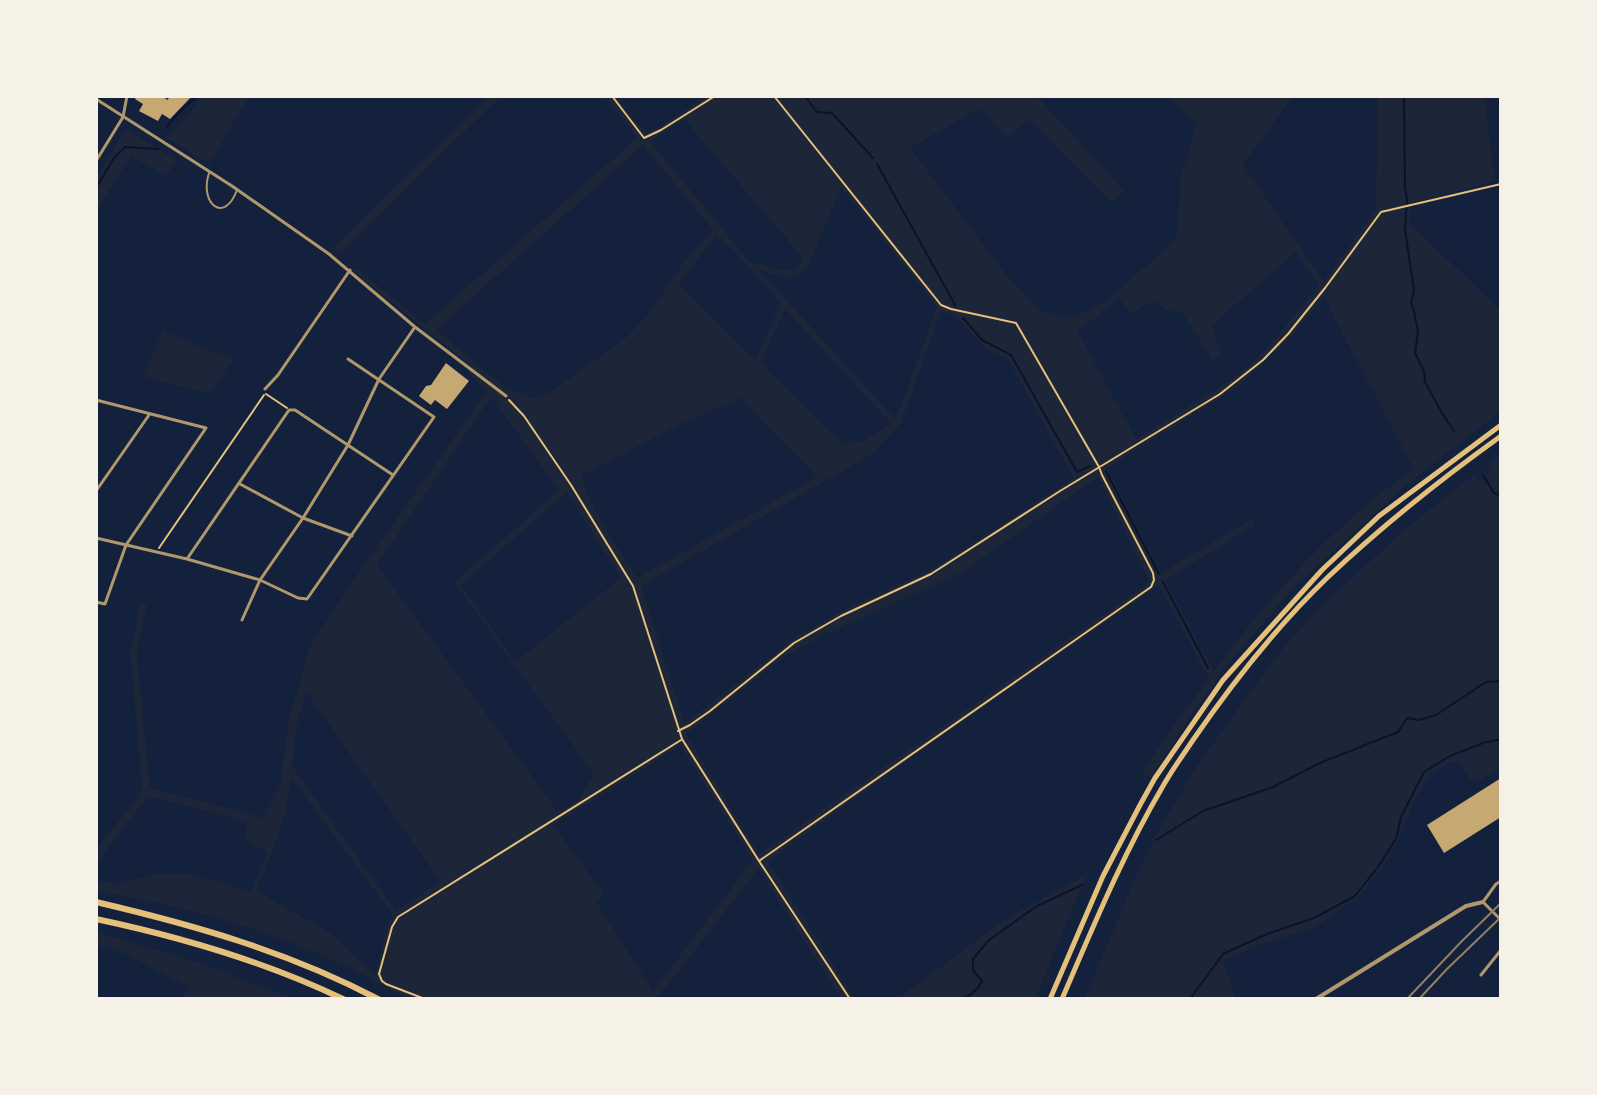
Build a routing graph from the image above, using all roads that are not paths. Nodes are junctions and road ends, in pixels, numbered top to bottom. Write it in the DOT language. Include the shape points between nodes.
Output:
graph roads {
  1 [pos="127,96"];
  2 [pos="96,99"];
  3 [pos="123,117"];
  4 [pos="96,161"];
  5 [pos="209,172"];
  6 [pos="237,190"];
  7 [pos="350,270"];
  8 [pos="415,327"];
  9 [pos="348,359"];
  10 [pos="379,379"];
  11 [pos="265,391"];
  12 [pos="506,396"];
  13 [pos="96,400"];
  14 [pos="149,414"];
  15 [pos="1501,425"];
  16 [pos="1501,436"];
  17 [pos="348,445"];
  18 [pos="393,476"];
  19 [pos="239,483"];
  20 [pos="96,491"];
  21 [pos="303,518"];
  22 [pos="352,536"];
  23 [pos="96,538"];
  24 [pos="126,545"];
  25 [pos="187,559"];
  26 [pos="260,580"];
  27 [pos="96,602"];
  28 [pos="242,620"];
  29 [pos="1501,881"];
  30 [pos="96,902"];
  31 [pos="1483,902"];
  32 [pos="96,919"];
  33 [pos="1501,920"];
  34 [pos="1501,950"];
  35 [pos="1481,975"];
  36 [pos="343,999"];
  37 [pos="378,999"];
  38 [pos="1050,999"];
  39 [pos="1062,999"];
  40 [pos="1316,999"];
  1 -- 3 [label="street"];
  2 -- 3 [label="street"];
  3 -- 4 [label="street"];
  3 -- 5 [label="street"];
  5 -- 6 [label="street"];
  5 -- 6 [label="lane" via="206,191 213,205 227,207"];
  6 -- 7 [label="street"];
  7 -- 8 [label="street"];
  7 -- 11 [label="street"];
  8 -- 10 [label="street"];
  8 -- 12 [label="street"];
  9 -- 10 [label="street"];
  10 -- 17 [label="street"];
  10 -- 18 [label="street" via="434,417"];
  13 -- 14 [label="street"];
  14 -- 20 [label="street"];
  14 -- 24 [label="street" via="206,428"];
  15 -- 38 [label="highway" via="1379,516 1322,570 1223,680 1140,805"];
  16 -- 39 [label="highway" via="1449,473 1326,579 1230,688 1137,832"];
  17 -- 18 [label="street"];
  17 -- 19 [label="street" via="289,410"];
  17 -- 21 [label="street"];
  18 -- 22 [label="street"];
  19 -- 21 [label="street"];
  19 -- 25 [label="street"];
  21 -- 22 [label="street"];
  21 -- 26 [label="street"];
  22 -- 26 [label="street" via="307,599"];
  23 -- 24 [label="street"];
  24 -- 25 [label="street"];
  24 -- 27 [label="street" via="105,604"];
  25 -- 26 [label="street"];
  26 -- 28 [label="street"];
  29 -- 31 [label="street"];
  30 -- 37 [label="highway" via="250,944"];
  31 -- 33 [label="street"];
  31 -- 40 [label="street" via="1466,906"];
  32 -- 36 [label="highway" via="225,952"];
  34 -- 35 [label="street"];
}
